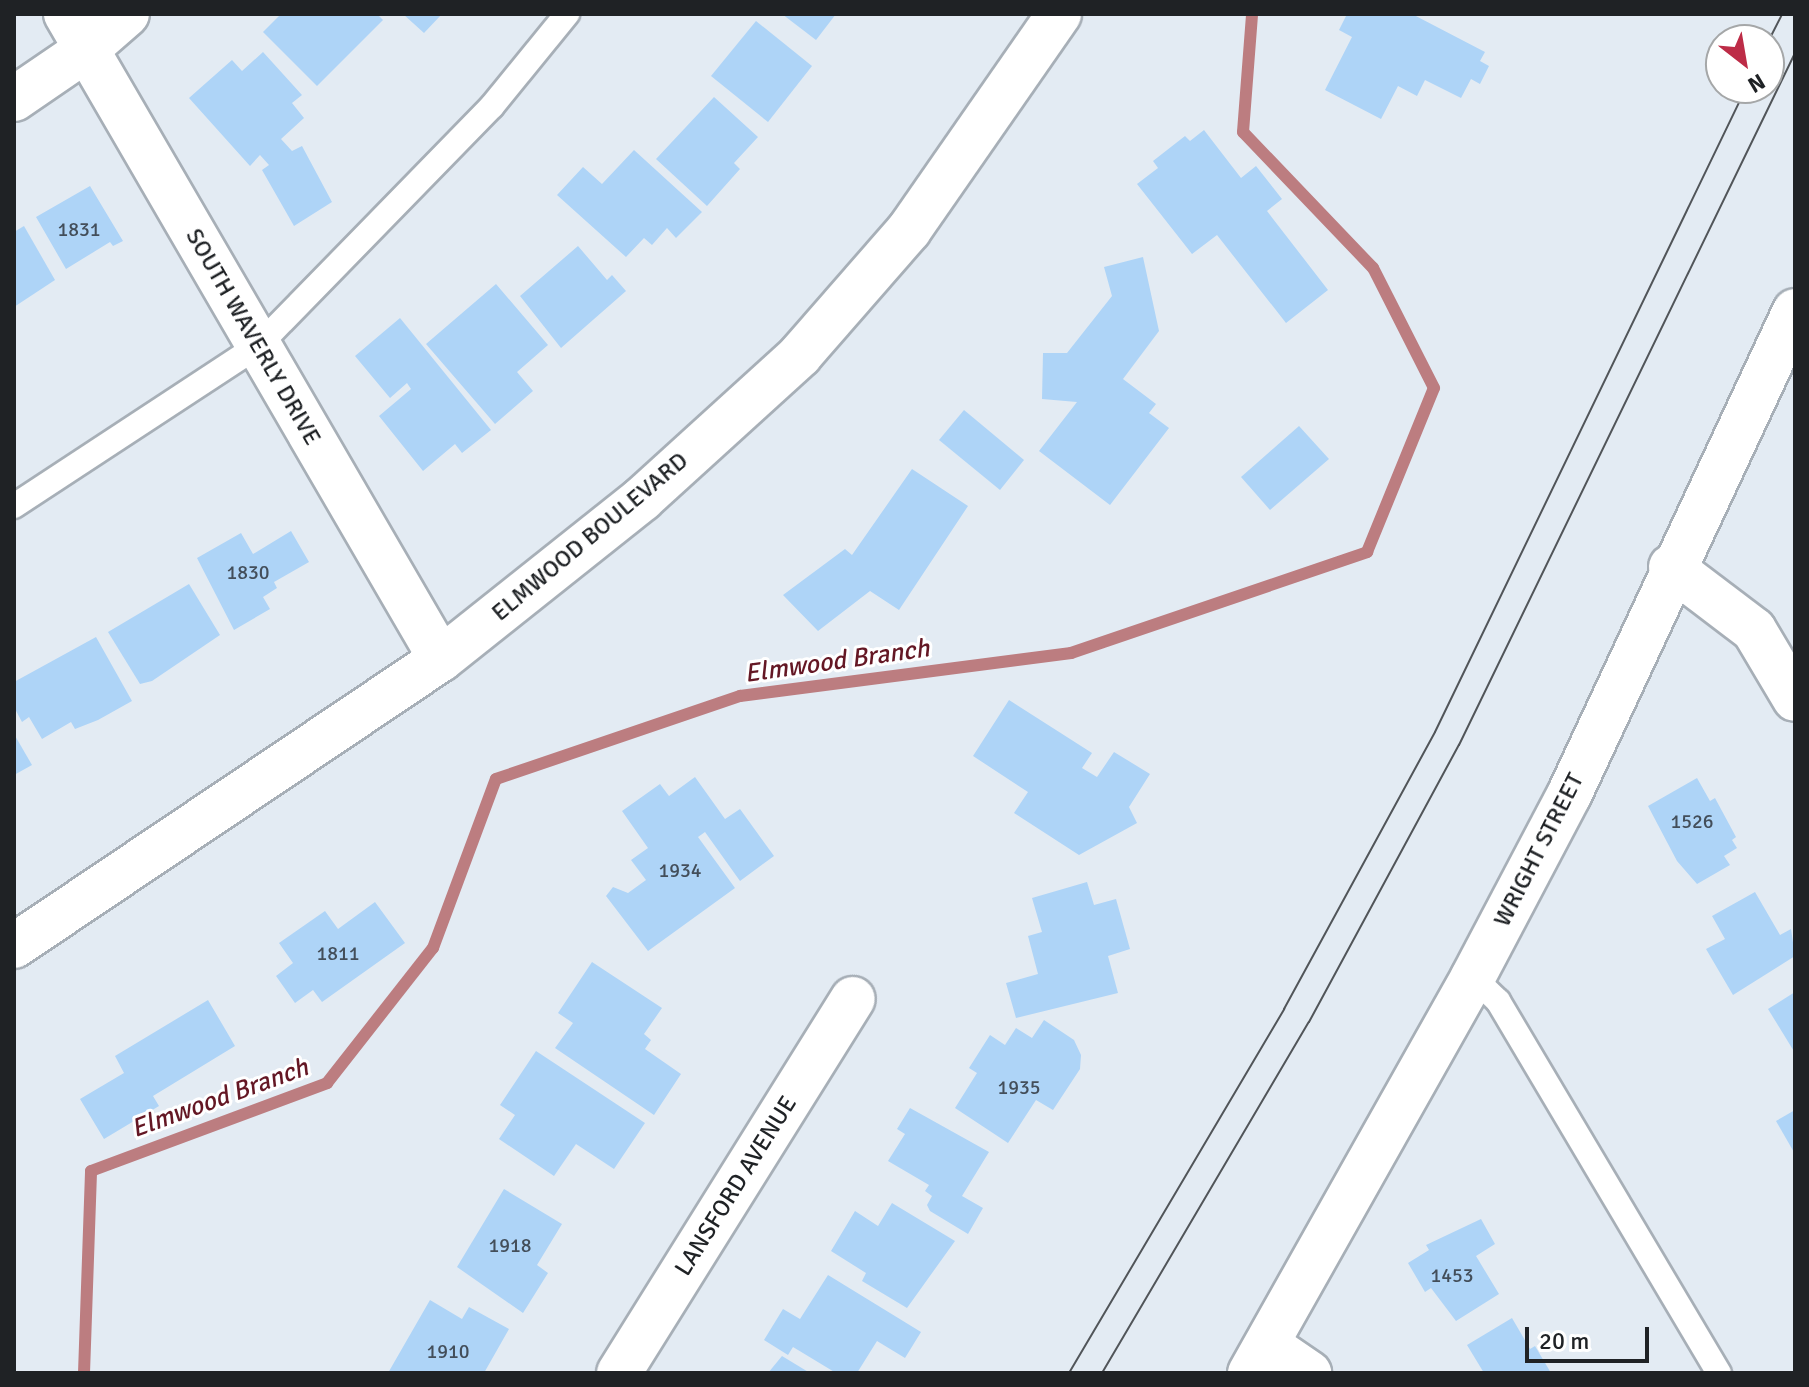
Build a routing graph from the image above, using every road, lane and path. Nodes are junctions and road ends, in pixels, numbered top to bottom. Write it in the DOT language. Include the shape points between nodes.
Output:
graph roads {
  1 [pos="127,14"];
  2 [pos="567,14"];
  3 [pos="1059,14"];
  4 [pos="77,32"];
  5 [pos="14,99"];
  6 [pos="1795,311"];
  7 [pos="258,346"];
  8 [pos="14,506"];
  9 [pos="1671,567"];
  10 [pos="441,659"];
  11 [pos="1795,699"];
  12 [pos="14,946"];
  13 [pos="1473,977"];
  14 [pos="853,999"];
  15 [pos="1259,1359"];
  16 [pos="619,1373"];
  17 [pos="1309,1373"];
  18 [pos="1719,1373"];
  1 -- 4 [label="street"];
  2 -- 7 [label="lane" via="492,106"];
  3 -- 10 [label="street, ELMWOOD BOULEVARD" via="909,230 800,355 642,499"];
  4 -- 5 [label="street"];
  4 -- 7 [label="street, SOUTH WAVERLY DRIVE"];
  6 -- 9 [label="street, WRIGHT STREET"];
  7 -- 8 [label="lane"];
  7 -- 10 [label="street, SOUTH WAVERLY DRIVE"];
  9 -- 11 [label="street" via="1754,630"];
  9 -- 13 [label="street, WRIGHT STREET" via="1569,795"];
  10 -- 12 [label="street, ELMWOOD BOULEVARD"];
  13 -- 15 [label="street, WRIGHT STREET"];
  13 -- 18 [label="lane" via="1498,1001"];
  14 -- 16 [label="street, LANSFORD AVENUE"];
  15 -- 17 [label="street"];
}
